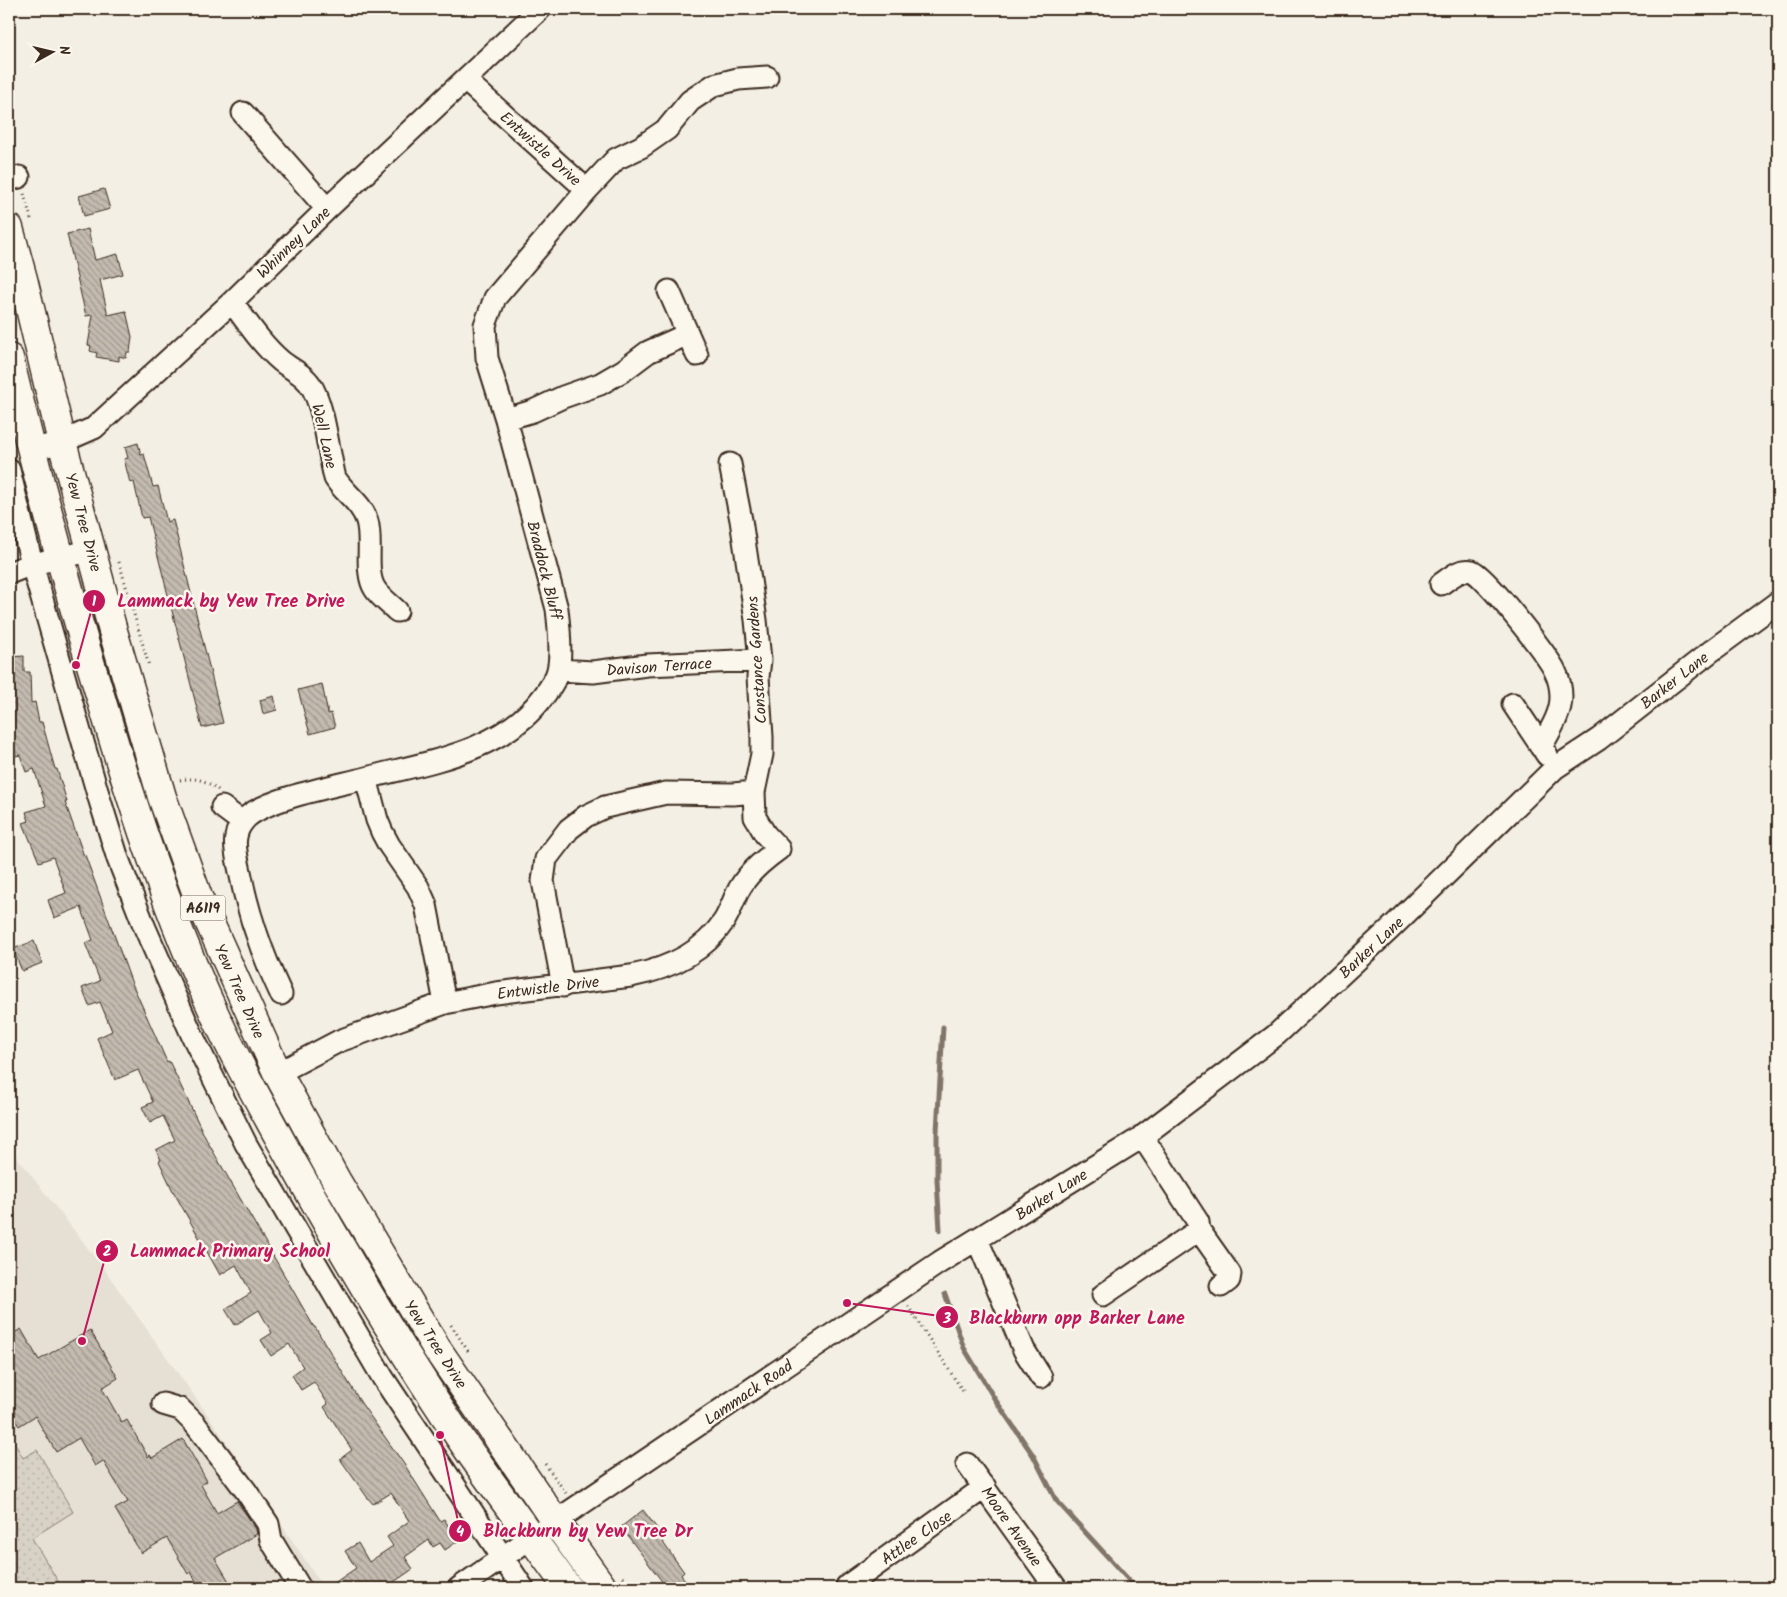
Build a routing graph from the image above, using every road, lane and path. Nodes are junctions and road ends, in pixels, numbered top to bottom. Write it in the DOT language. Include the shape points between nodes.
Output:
graph roads {
  1 [pos="540,9"];
  2 [pos="767,77"];
  3 [pos="465,80"];
  4 [pos="243,113"];
  5 [pos="587,190"];
  6 [pos="327,209"];
  7 [pos="9,228"];
  8 [pos="668,291"];
  9 [pos="232,302"];
  10 [pos="688,334"];
  11 [pos="697,354"];
  12 [pos="9,358"];
  13 [pos="506,419"];
  14 [pos="62,442"];
  15 [pos="31,450"];
  16 [pos="730,464"];
  17 [pos="9,470"];
  18 [pos="91,550"];
  19 [pos="61,558"];
  20 [pos="32,564"];
  21 [pos="9,573"];
  22 [pos="1441,584"];
  23 [pos="1778,602"];
  24 [pos="397,611"];
  25 [pos="760,660"];
  26 [pos="558,670"];
  27 [pos="1513,704"];
  28 [pos="1541,747"];
  29 [pos="1555,768"];
  30 [pos="366,778"];
  31 [pos="180,780"];
  32 [pos="754,792"];
  33 [pos="222,807"];
  34 [pos="242,822"];
  35 [pos="779,849"];
  36 [pos="563,986"];
  37 [pos="280,994"];
  38 [pos="445,1003"];
  39 [pos="278,1074"];
  40 [pos="253,1087"];
  41 [pos="1142,1136"];
  42 [pos="1199,1230"];
  43 [pos="977,1239"];
  44 [pos="940,1262"];
  45 [pos="1221,1286"];
  46 [pos="898,1290"];
  47 [pos="1103,1294"];
  48 [pos="1041,1377"];
  49 [pos="964,1393"];
  50 [pos="163,1404"];
  51 [pos="967,1464"];
  52 [pos="985,1487"];
  53 [pos="555,1521"];
  54 [pos="532,1536"];
  55 [pos="503,1558"];
  56 [pos="847,1586"];
  57 [pos="300,1588"];
  58 [pos="459,1588"];
  59 [pos="523,1588"];
  60 [pos="568,1588"];
  61 [pos="603,1588"];
  62 [pos="1056,1588"];
  1 -- 3 [label="street, Whinney Lane"];
  2 -- 5 [label="street, Entwistle Drive" via="714,84 690,101 667,129 616,159"];
  3 -- 5 [label="street, Entwistle Drive"];
  3 -- 6 [label="street, Whinney Lane"];
  4 -- 6 [label="street"];
  5 -- 13 [label="street, Braddock Bluff" via="495,298 485,325 487,358"];
  6 -- 9 [label="street, Whinney Lane"];
  7 -- 14 [label="highway, Yew Tree Drive / A6119"];
  8 -- 10 [label="street"];
  9 -- 14 [label="street, Whinney Lane" via="94,428"];
  9 -- 24 [label="street, Well Lane" via="281,361 312,386 335,478 363,511 369,528 371,580 375,589"];
  10 -- 11 [label="street"];
  10 -- 13 [label="street" via="648,352 600,384"];
  12 -- 15 [label="highway, Yew Tree Drive / A6119"];
  13 -- 26 [label="street, Braddock Bluff" via="557,609 560,632"];
  14 -- 15 [label="street, Whinney Lane"];
  14 -- 18 [label="highway, Yew Tree Drive / A6119"];
  15 -- 19 [label="highway, Yew Tree Drive / A6119"];
  16 -- 25 [label="street, Constance Gardens"];
  17 -- 20 [label="street"];
  18 -- 19 [label="street"];
  18 -- 39 [label="highway, Yew Tree Drive / A6119" via="162,797 198,897"];
  19 -- 20 [label="street"];
  19 -- 40 [label="highway, Yew Tree Drive / A6119" via="124,778 172,910 217,1018"];
  20 -- 21 [label="street"];
  20 -- 55 [label="street" via="118,860 193,1037 246,1144 383,1378"];
  22 -- 28 [label="street" via="1461,571 1476,573 1498,595 1551,664 1560,684 1560,707"];
  23 -- 29 [label="street, Barker Lane" via="1599,739"];
  25 -- 26 [label="street, Davison Terrace" via="648,664 593,672"];
  25 -- 32 [label="street, Constance Gardens" via="762,754"];
  26 -- 30 [label="street, Braddock Bluff" via="538,704 496,737 449,757"];
  27 -- 28 [label="street"];
  28 -- 29 [label="street"];
  29 -- 41 [label="street, Barker Lane" via="1390,930 1276,1035"];
  30 -- 34 [label="street, Braddock Bluff" via="276,802"];
  30 -- 38 [label="street" via="382,832 426,905"];
  31 -- 33 [label="path" via="194,778 211,784 220,792"];
  32 -- 35 [label="street, Constance Gardens" via="755,817"];
  32 -- 36 [label="street" via="666,793 605,807 568,829 546,859 543,880"];
  33 -- 34 [label="street"];
  34 -- 37 [label="street" via="236,839 242,883 255,930"];
  35 -- 36 [label="street, Entwistle Drive" via="741,886 725,920 713,934 686,957 650,972"];
  36 -- 38 [label="street, Entwistle Drive" via="496,993"];
  38 -- 39 [label="street, Entwistle Drive" via="339,1041"];
  39 -- 40 [label="highway"];
  39 -- 53 [label="highway, Yew Tree Drive / A6119" via="336,1180 436,1348"];
  40 -- 54 [label="highway, Yew Tree Drive / A6119" via="338,1242 408,1358 460,1438"];
  41 -- 42 [label="street" via="1198,1222"];
  41 -- 43 [label="street, Barker Lane"];
  42 -- 45 [label="street" via="1230,1274 1229,1280"];
  42 -- 47 [label="street"];
  43 -- 44 [label="street, Barker Lane"];
  43 -- 48 [label="street" via="1024,1350"];
  44 -- 46 [label="street, Lammack Road"];
  46 -- 49 [label="path"];
  46 -- 53 [label="street, Lammack Road"];
  50 -- 57 [label="street" via="180,1409 195,1424 246,1491 268,1524 272,1540"];
  51 -- 52 [label="street, Moore Avenue"];
  52 -- 56 [label="street, Attlee Close"];
  52 -- 62 [label="street, Moore Avenue"];
  53 -- 54 [label="street, Lammack Road"];
  53 -- 61 [label="highway, A6119"];
  54 -- 55 [label="street"];
  54 -- 60 [label="highway, A6119"];
  55 -- 58 [label="street"];
  55 -- 59 [label="street"];
}
